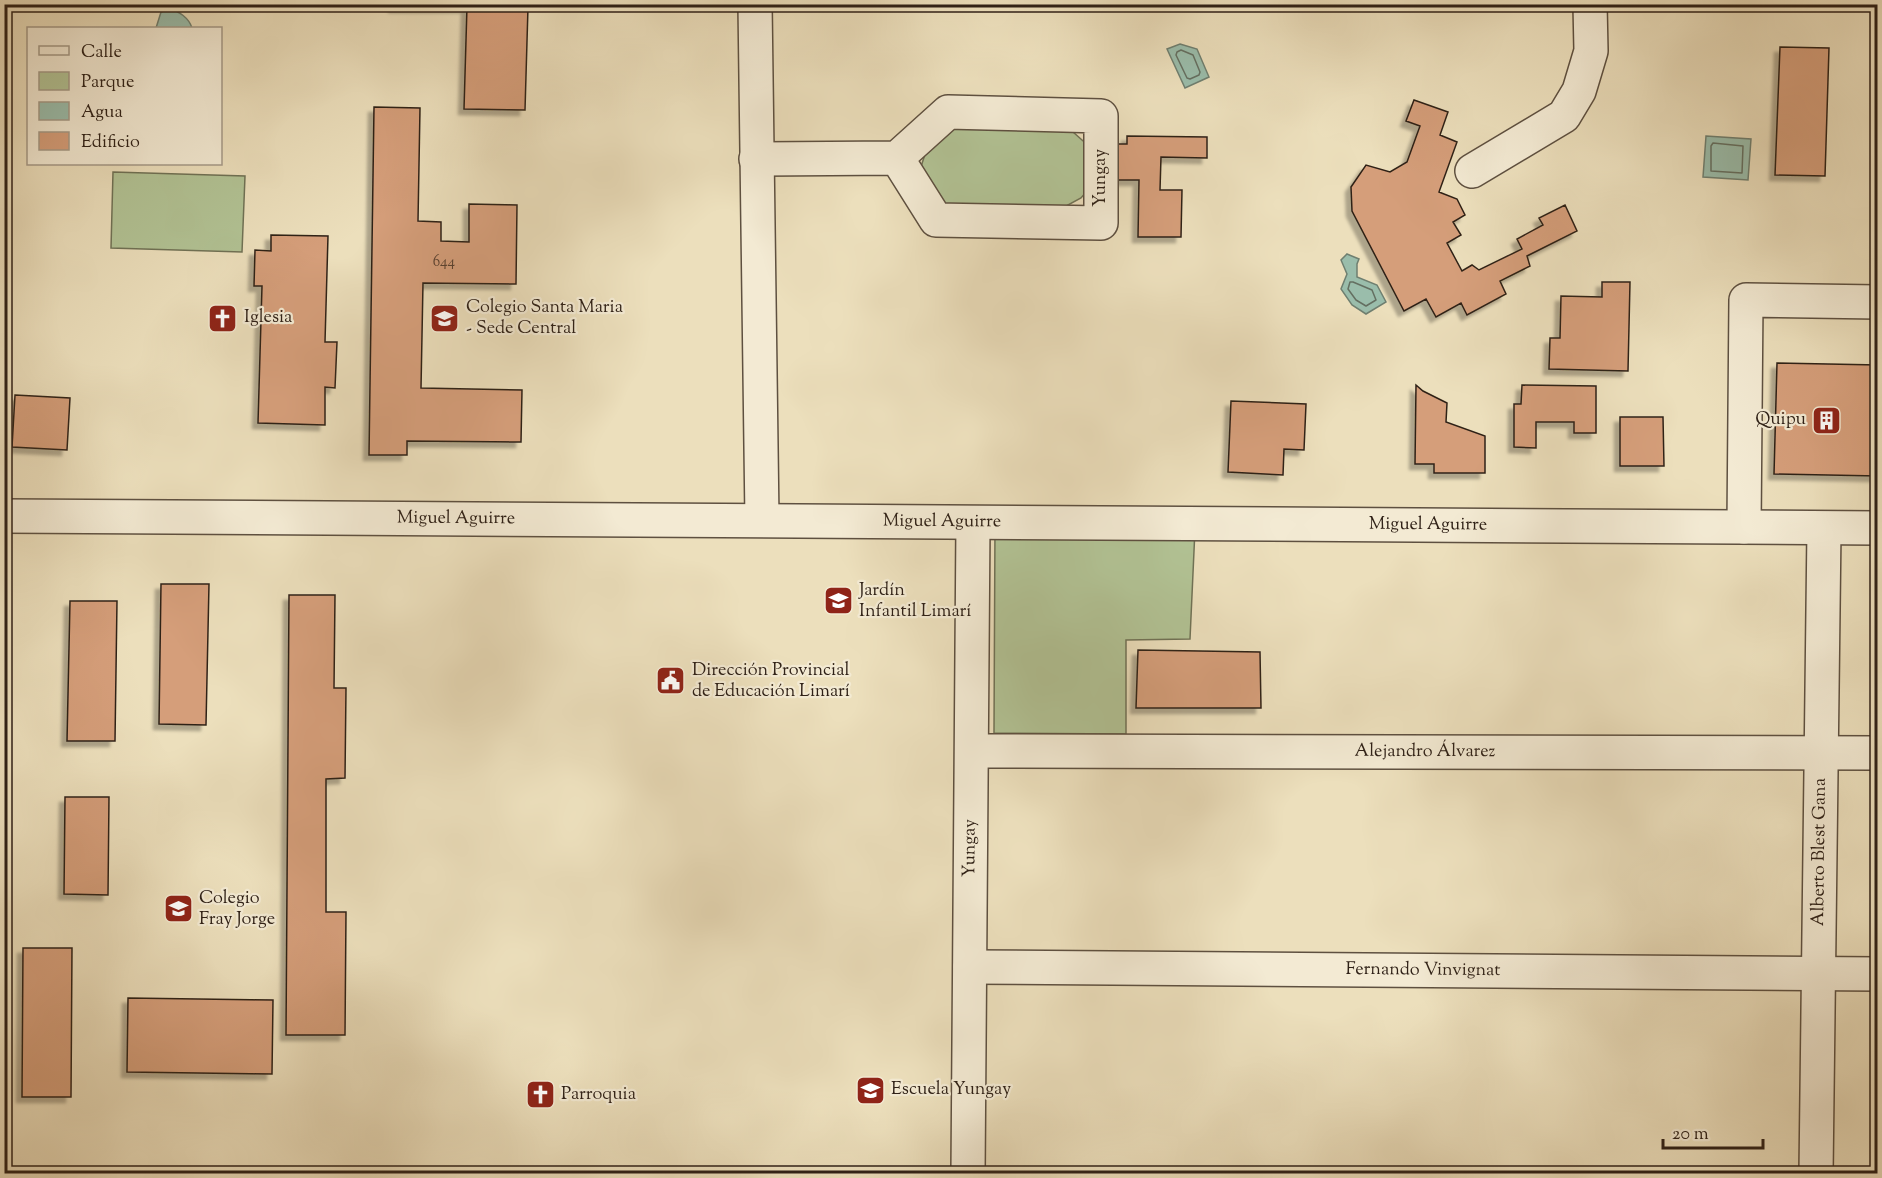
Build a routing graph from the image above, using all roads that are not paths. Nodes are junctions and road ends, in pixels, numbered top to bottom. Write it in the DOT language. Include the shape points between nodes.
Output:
graph roads {
  1 [pos="755,4"];
  2 [pos="1590,4"];
  3 [pos="897,158"];
  4 [pos="756,159"];
  5 [pos="1472,171"];
  6 [pos="1878,302"];
  7 [pos="4,516"];
  8 [pos="762,520"];
  9 [pos="972,523"];
  10 [pos="1744,527"];
  11 [pos="1878,528"];
  12 [pos="1824,529"];
  13 [pos="972,751"];
  14 [pos="1821,753"];
  15 [pos="1878,753"];
  16 [pos="970,967"];
  17 [pos="1818,973"];
  18 [pos="1878,974"];
  19 [pos="968,1173"];
  20 [pos="1816,1173"];
  1 -- 4 [label="street"];
  2 -- 5 [label="street" via="1591,51 1579,91 1564,116"];
  3 -- 3 [label="street, Yungay" via="948,112 1101,116 1101,223 936,220"];
  3 -- 4 [label="street"];
  4 -- 8 [label="street"];
  6 -- 10 [label="street" via="1746,300"];
  7 -- 8 [label="street, Miguel Aguirre"];
  8 -- 9 [label="street, Miguel Aguirre"];
  9 -- 10 [label="street, Miguel Aguirre"];
  9 -- 13 [label="street, Yungay"];
  10 -- 12 [label="street, Miguel Aguirre"];
  11 -- 12 [label="street, Miguel Aguirre"];
  12 -- 14 [label="street, Alberto Blest Gana"];
  13 -- 14 [label="street, Alejandro Álvarez"];
  13 -- 16 [label="street, Yungay"];
  14 -- 15 [label="street, Alejandro Álvarez"];
  14 -- 17 [label="street, Alberto Blest Gana"];
  16 -- 17 [label="street, Fernando Vinvignat"];
  16 -- 19 [label="street, Yungay"];
  17 -- 18 [label="street, Fernando Vinvignat"];
  17 -- 20 [label="street, Alberto Blest Gana"];
}
